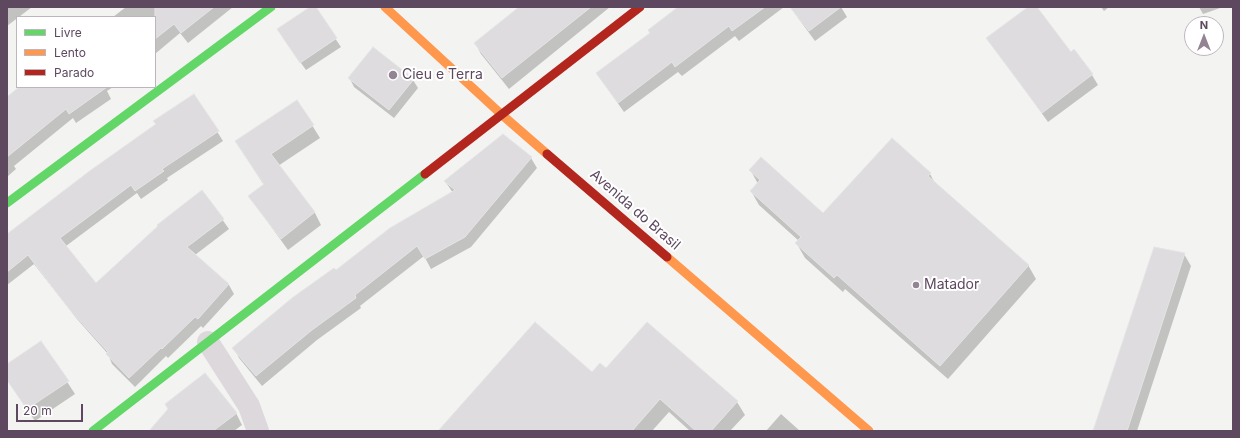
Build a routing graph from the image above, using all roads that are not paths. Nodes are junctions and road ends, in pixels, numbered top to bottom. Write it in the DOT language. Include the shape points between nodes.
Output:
graph roads {
  1 [pos="271,7"];
  2 [pos="385,7"];
  3 [pos="640,7"];
  4 [pos="501,114"];
  5 [pos="7,203"];
  6 [pos="208,342"];
  7 [pos="93,431"];
  8 [pos="258,431"];
  9 [pos="869,431"];
  1 -- 5 [label="street"];
  2 -- 4 [label="street, Avenida do Brasil"];
  3 -- 4 [label="street"];
  4 -- 6 [label="street"];
  4 -- 9 [label="street, Avenida do Brasil"];
  6 -- 7 [label="street"];
  6 -- 8 [label="street" via="249,406"];
}
